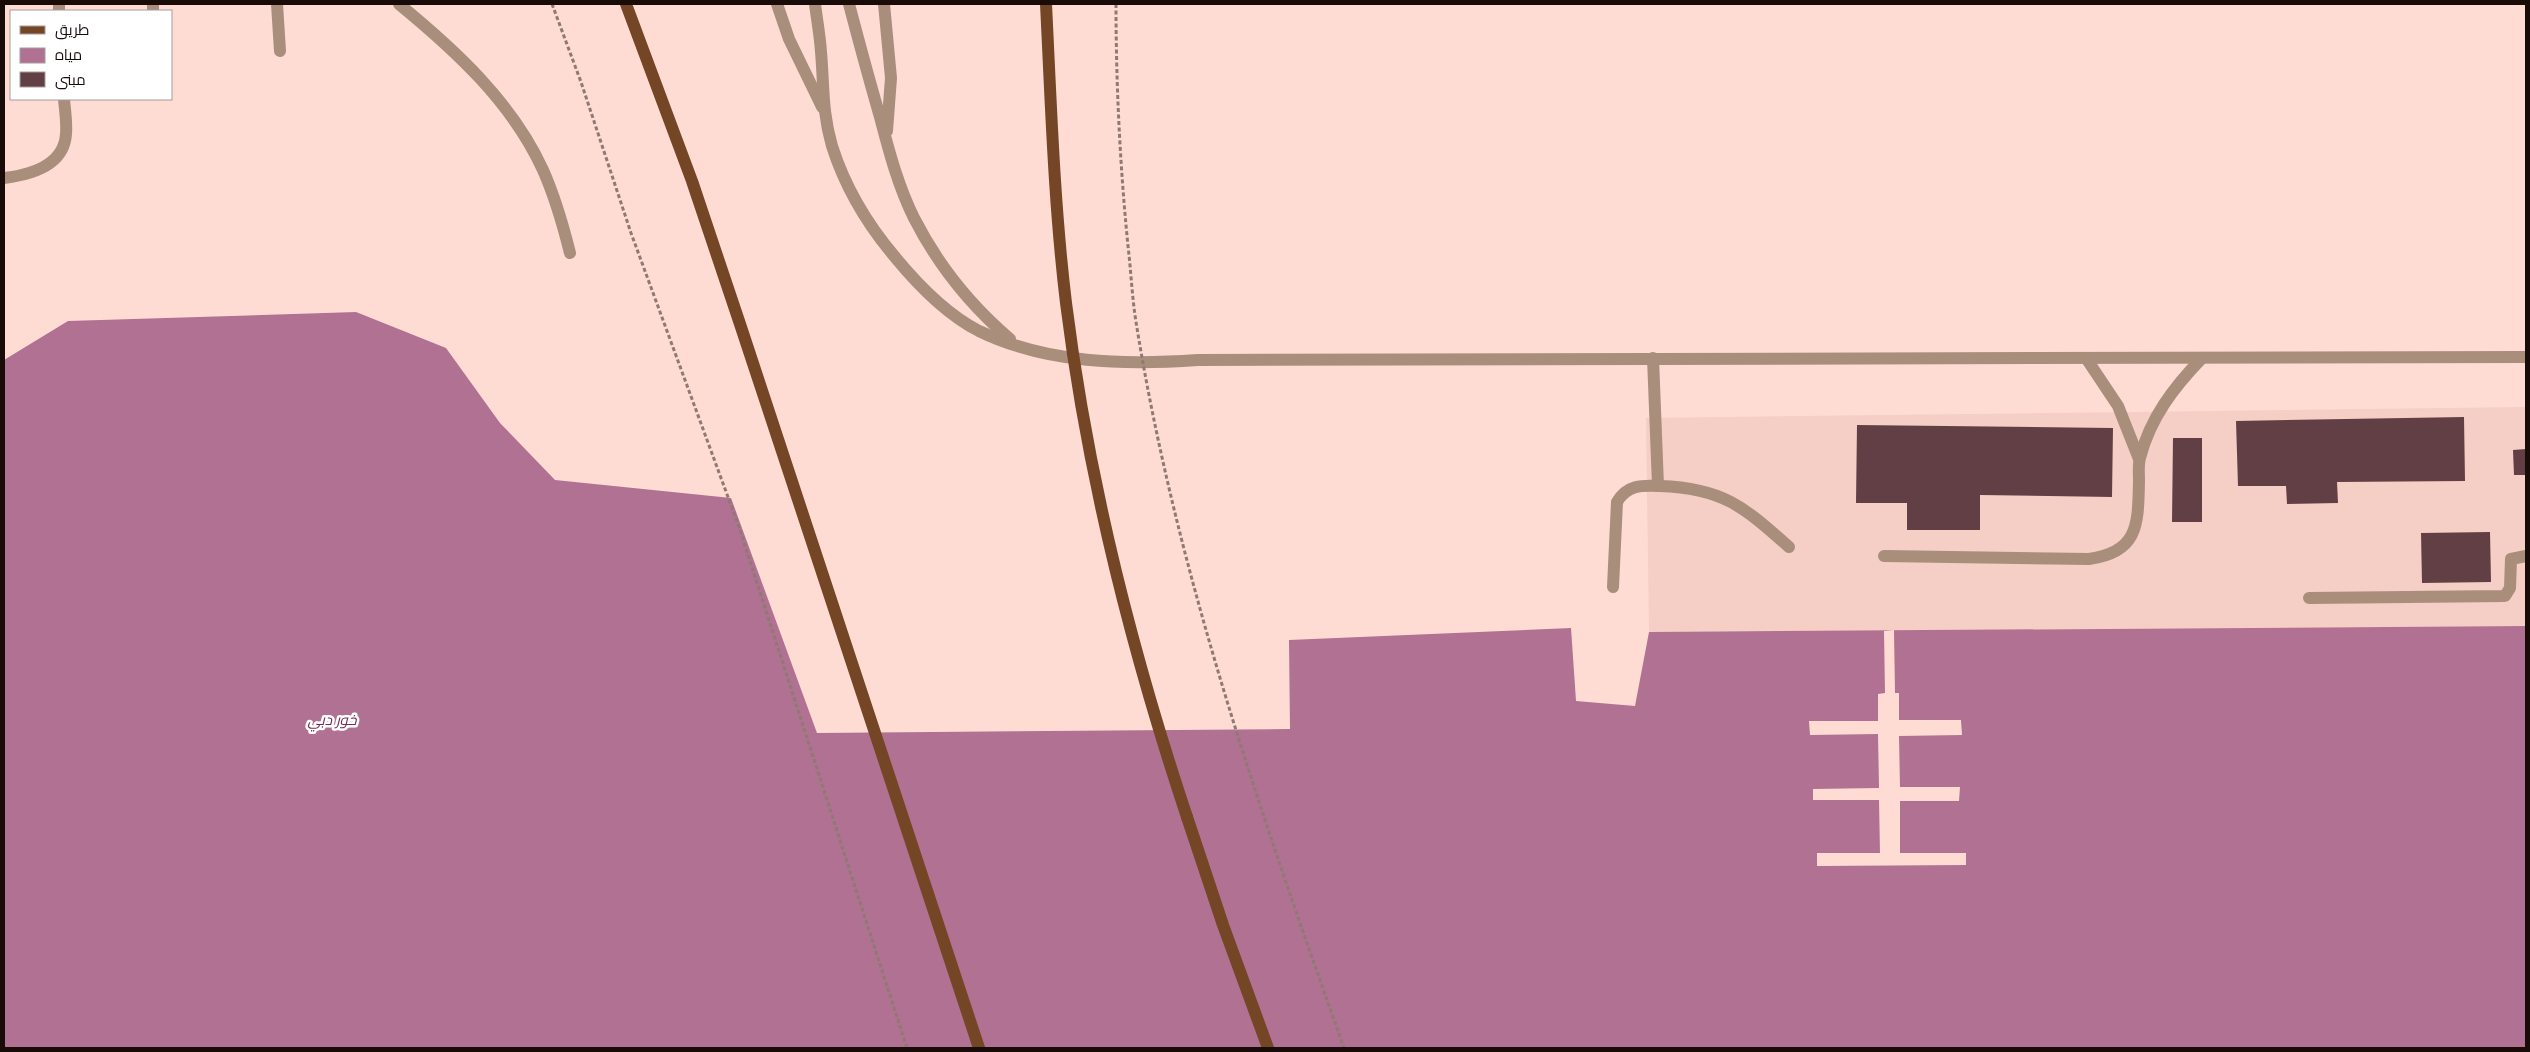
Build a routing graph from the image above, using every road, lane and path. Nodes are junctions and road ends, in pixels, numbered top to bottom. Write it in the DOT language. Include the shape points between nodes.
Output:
graph roads {
  1 [pos="277,4"];
  2 [pos="399,4"];
  3 [pos="552,4"];
  4 [pos="626,4"];
  5 [pos="777,4"];
  6 [pos="815,4"];
  7 [pos="849,4"];
  8 [pos="884,4"];
  9 [pos="1046,4"];
  10 [pos="1116,4"];
  11 [pos="280,51"];
  12 [pos="64,100"];
  13 [pos="823,108"];
  14 [pos="886,139"];
  15 [pos="4,178"];
  16 [pos="570,254"];
  17 [pos="1017,346"];
  18 [pos="2526,357"];
  19 [pos="1653,358"];
  20 [pos="2086,358"];
  21 [pos="2202,358"];
  22 [pos="2139,459"];
  23 [pos="1658,486"];
  24 [pos="1789,547"];
  25 [pos="1884,556"];
  26 [pos="2526,556"];
  27 [pos="1613,587"];
  28 [pos="2309,598"];
  29 [pos="906,1048"];
  30 [pos="978,1048"];
  31 [pos="1268,1048"];
  32 [pos="1344,1048"];
  1 -- 11 [label="street"];
  2 -- 16 [label="street" via="465,63 522,130 559,210"];
  3 -- 29 [label="path" via="738,528"];
  4 -- 30 [label="main road" via="692,181"];
  5 -- 13 [label="street" via="804,74"];
  6 -- 13 [label="street" via="822,52"];
  7 -- 14 [label="street"];
  8 -- 14 [label="street" via="891,78"];
  9 -- 31 [label="main road, bridge" via="1054,183 1066,303 1103,523 1155,720"];
  10 -- 32 [label="path, bridge" via="1121,174 1136,320 1163,463 1198,607 1292,901"];
  12 -- 15 [label="street" via="66,136 57,157 40,171"];
  13 -- 17 [label="street" via="832,146 846,183 864,217 887,248 944,308 979,331"];
  14 -- 17 [label="street" via="900,186 934,254 958,287"];
  17 -- 19 [label="street" via="1103,362 1149,363"];
  18 -- 21 [label="street"];
  19 -- 20 [label="street"];
  19 -- 23 [label="street"];
  20 -- 21 [label="street"];
  20 -- 22 [label="street" via="2118,406"];
  21 -- 22 [label="street" via="2163,404"];
  22 -- 25 [label="street" via="2135,530 2124,546 2108,556 2089,559"];
  23 -- 24 [label="street" via="1692,487 1721,496 1753,516"];
  23 -- 27 [label="street" via="1631,487 1617,502"];
  26 -- 28 [label="street" via="2511,559 2510,588 2505,596"];
}
